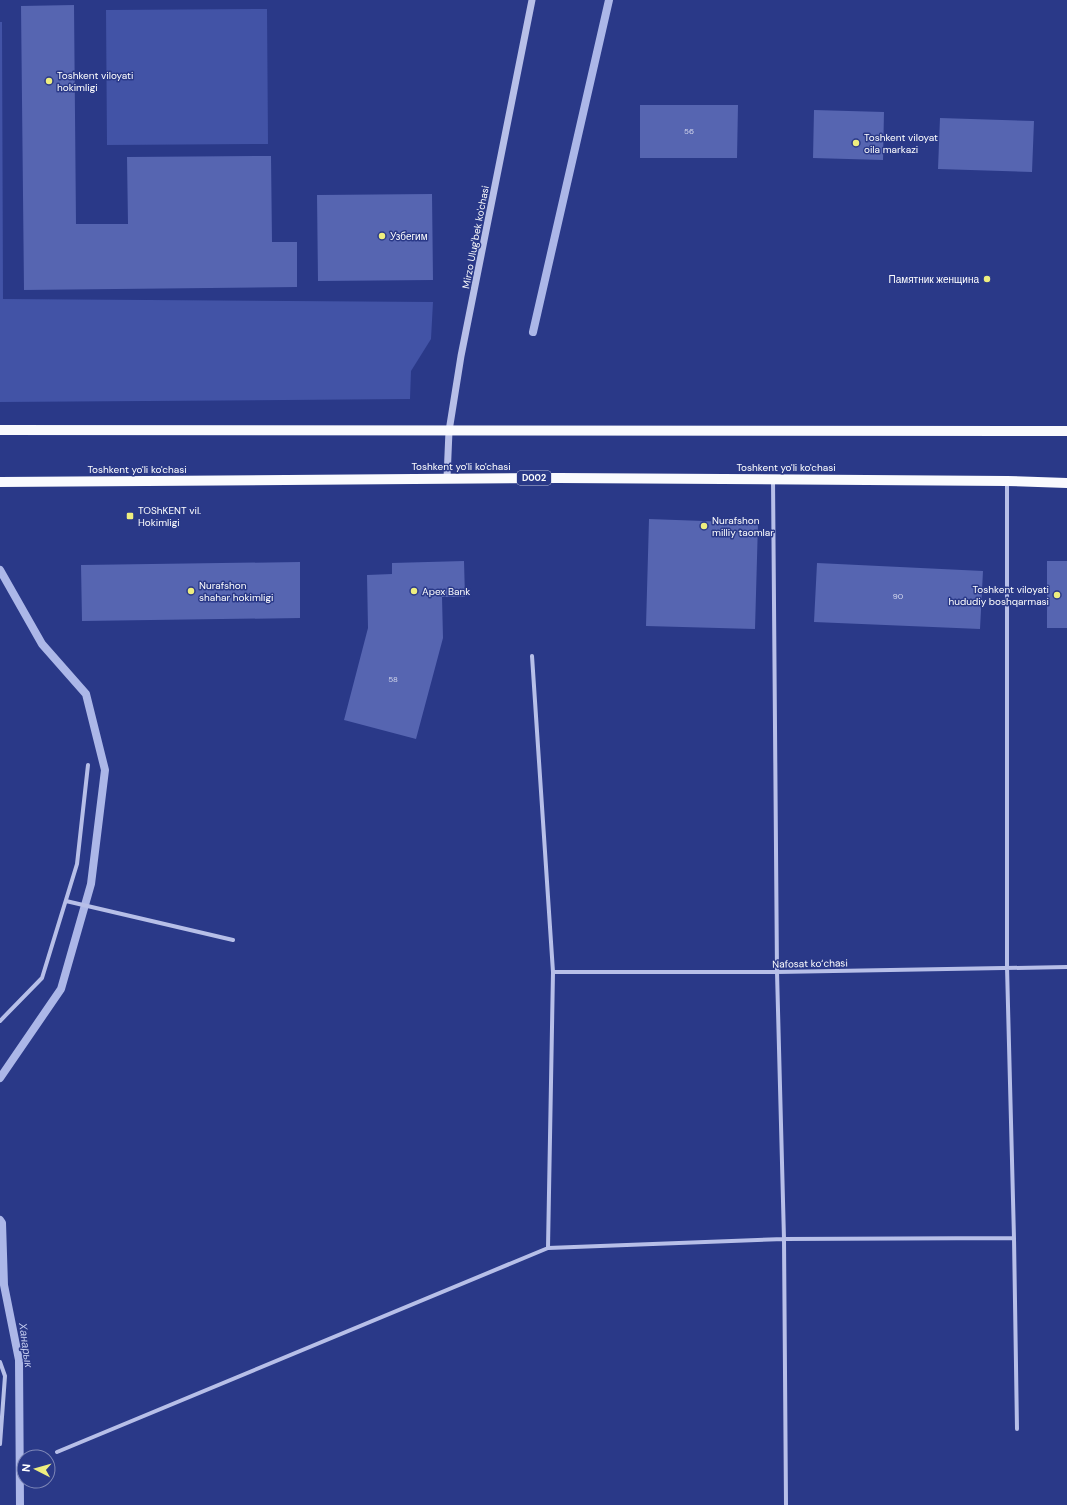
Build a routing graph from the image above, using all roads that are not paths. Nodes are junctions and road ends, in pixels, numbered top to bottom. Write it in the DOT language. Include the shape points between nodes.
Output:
graph roads {
  1 [pos="532,0"];
  2 [pos="0,430"];
  3 [pos="449,430"];
  4 [pos="1067,431"];
  5 [pos="447,478"];
  6 [pos="773,479"];
  7 [pos="1007,481"];
  8 [pos="0,482"];
  9 [pos="1067,483"];
  10 [pos="532,656"];
  11 [pos="88,765"];
  12 [pos="66,901"];
  13 [pos="233,940"];
  14 [pos="1067,967"];
  15 [pos="1007,968"];
  16 [pos="553,972"];
  17 [pos="777,972"];
  18 [pos="0,1021"];
  19 [pos="1014,1238"];
  20 [pos="784,1239"];
  21 [pos="548,1248"];
  22 [pos="0,1362"];
  23 [pos="1017,1429"];
  24 [pos="0,1444"];
  25 [pos="56,1452"];
  26 [pos="786,1505"];
  1 -- 3 [label="street, Mirzo Ulug'bek ko'chasi" via="461,356"];
  2 -- 3 [label="main road"];
  3 -- 4 [label="main road"];
  3 -- 5 [label="street, Mirzo Ulug'bek ko'chasi"];
  5 -- 6 [label="main road, Toshkent yo'li ko'chasi / D002"];
  5 -- 8 [label="main road, Toshkent yo'li ko'chasi / D002"];
  6 -- 7 [label="main road, Toshkent yo'li ko'chasi / D002"];
  6 -- 17 [label="street"];
  7 -- 9 [label="main road, Toshkent yo'li ko'chasi / D002"];
  7 -- 15 [label="street"];
  10 -- 16 [label="street"];
  11 -- 12 [label="street" via="77,864"];
  12 -- 13 [label="street"];
  12 -- 18 [label="street" via="42,978"];
  14 -- 15 [label="street, Nafosat ko‘chasi"];
  15 -- 17 [label="street, Nafosat ko‘chasi"];
  15 -- 19 [label="street"];
  16 -- 17 [label="street, Nafosat ko‘chasi"];
  16 -- 21 [label="street"];
  17 -- 20 [label="street"];
  19 -- 20 [label="street"];
  19 -- 23 [label="street"];
  20 -- 21 [label="street"];
  20 -- 26 [label="street"];
  21 -- 25 [label="street"];
  22 -- 24 [label="street" via="5,1376"];
}
